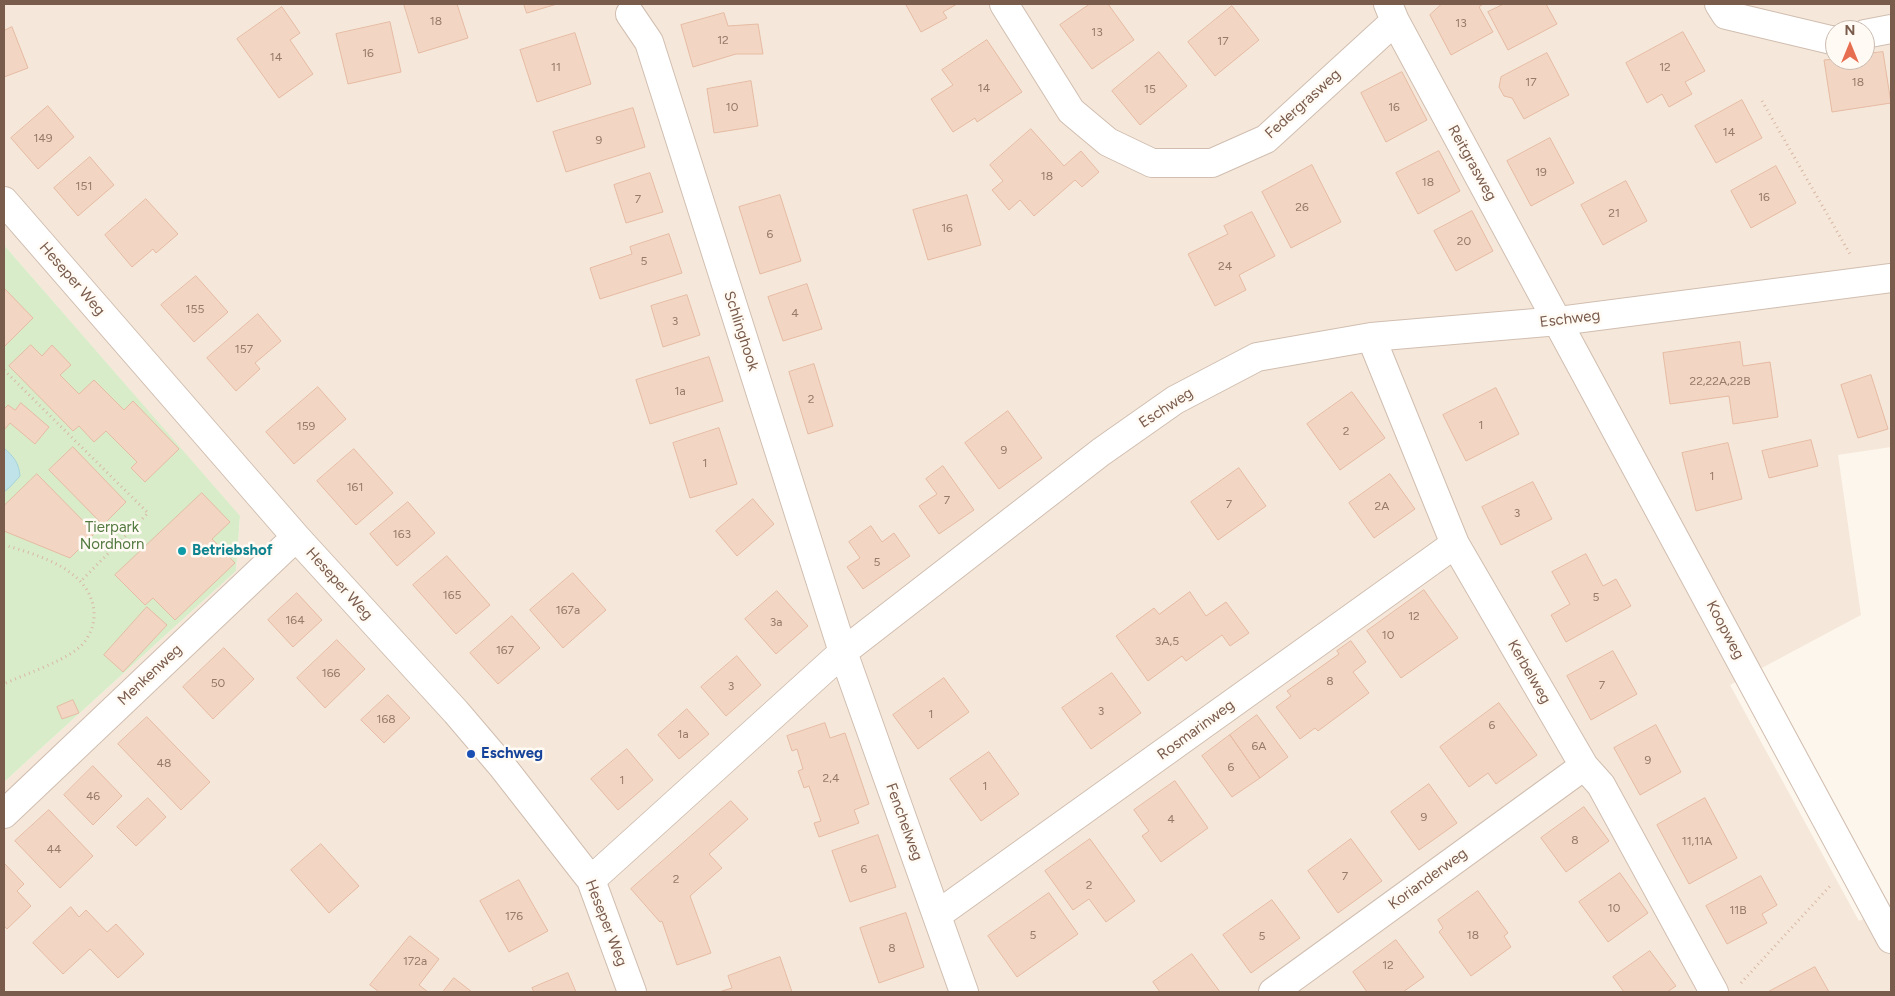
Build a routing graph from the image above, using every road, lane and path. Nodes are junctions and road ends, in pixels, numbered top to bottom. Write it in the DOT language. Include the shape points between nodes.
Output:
graph roads {
  1 [pos="1004,4"];
  2 [pos="1719,4"];
  3 [pos="1391,12"];
  4 [pos="630,14"];
  5 [pos="1891,29"];
  6 [pos="1875,32"];
  7 [pos="1825,39"];
  8 [pos="1762,101"];
  9 [pos="4,201"];
  10 [pos="1878,280"];
  11 [pos="1558,322"];
  12 [pos="1371,337"];
  13 [pos="4,370"];
  14 [pos="296,537"];
  15 [pos="1455,544"];
  16 [pos="4,546"];
  17 [pos="81,581"];
  18 [pos="843,652"];
  19 [pos="4,684"];
  20 [pos="1584,766"];
  21 [pos="4,814"];
  22 [pos="1851,864"];
  23 [pos="591,880"];
  24 [pos="937,915"];
  25 [pos="1891,939"];
  26 [pos="1726,989"];
  27 [pos="632,992"];
  28 [pos="964,992"];
  29 [pos="1273,992"];
  1 -- 3 [label="street, Federgrasweg" via="1070,111 1108,142 1152,162 1212,163 1266,139"];
  2 -- 7 [label="street" via="1726,15"];
  3 -- 11 [label="street, Reitgrasweg"];
  4 -- 18 [label="street, Schlinghook" via="649,42"];
  5 -- 6 [label="street"];
  8 -- 10 [label="path"];
  9 -- 14 [label="street, Heseper Weg"];
  10 -- 11 [label="street, Eschweg"];
  11 -- 12 [label="street, Eschweg"];
  11 -- 22 [label="street, Koopweg"];
  12 -- 15 [label="street, Kerbelweg"];
  12 -- 18 [label="street, Eschweg" via="1257,358 1175,400 1101,452"];
  13 -- 17 [label="path" via="148,512"];
  14 -- 21 [label="street, Menkenweg"];
  14 -- 23 [label="street, Heseper Weg" via="456,712"];
  15 -- 20 [label="street, Kerbelweg"];
  15 -- 24 [label="street, Rosmarinweg"];
  16 -- 17 [label="path" via="36,554"];
  17 -- 19 [label="path" via="88,591 94,612 92,628 85,642 69,654"];
  18 -- 23 [label="street, Eschweg"];
  18 -- 24 [label="street, Fenchelweg"];
  20 -- 26 [label="street, Kerbelweg" via="1601,785"];
  20 -- 29 [label="street, Korianderweg"];
  22 -- 25 [label="street, Koopweg"];
  22 -- 26 [label="path"];
  23 -- 27 [label="street, Heseper Weg"];
  24 -- 28 [label="street, Fenchelweg"];
}
